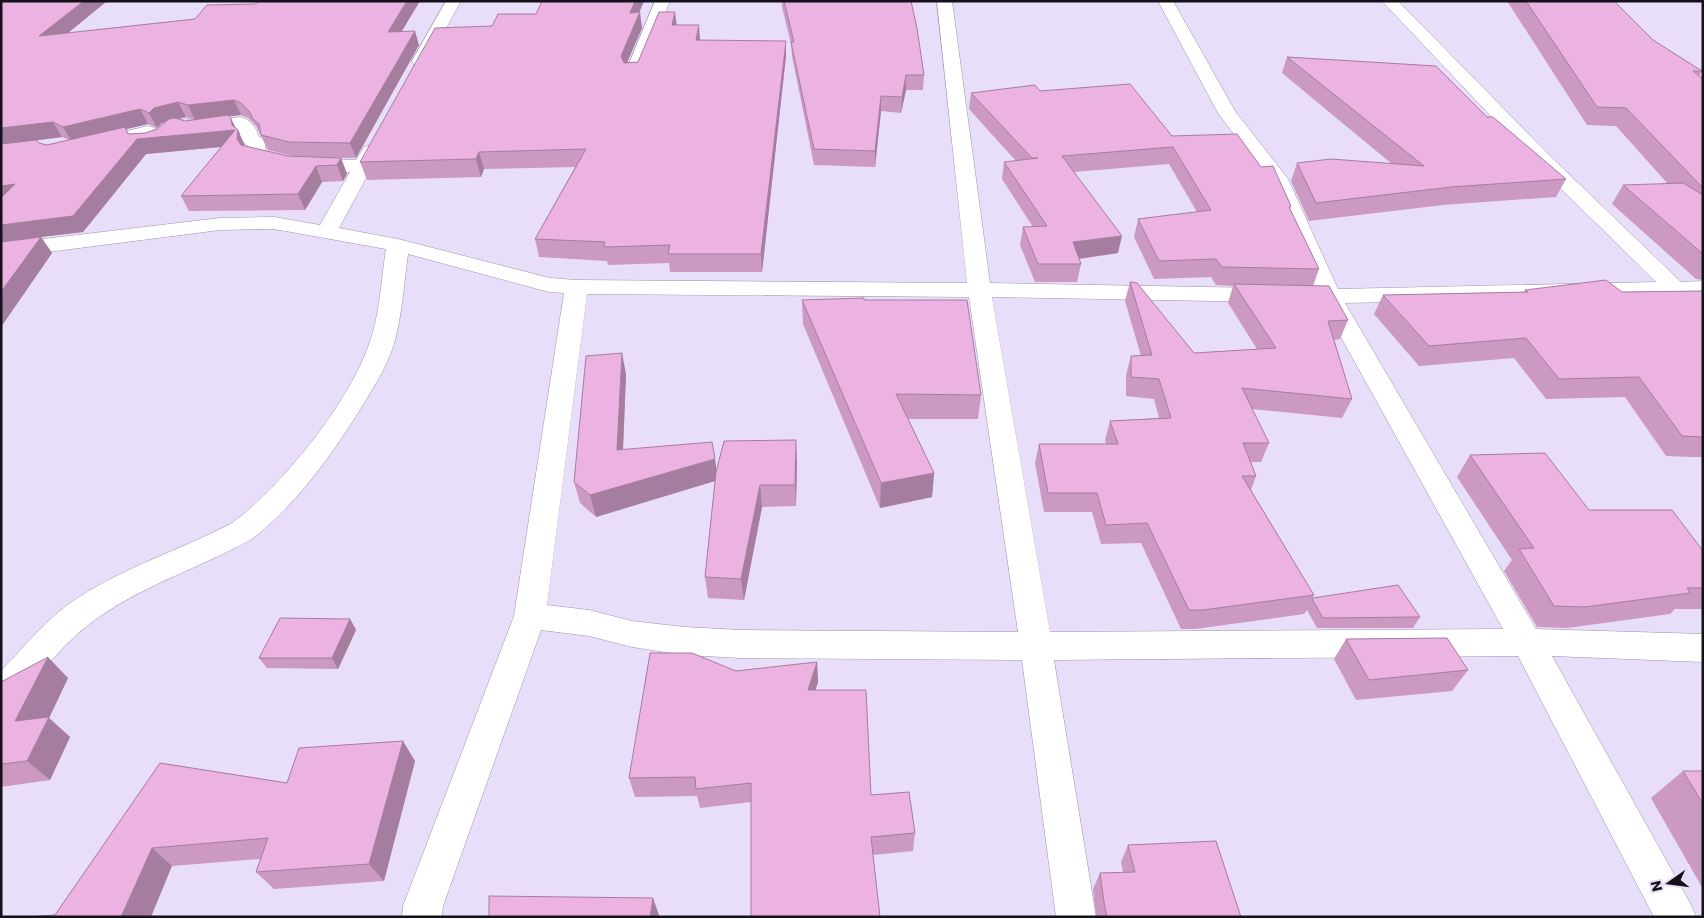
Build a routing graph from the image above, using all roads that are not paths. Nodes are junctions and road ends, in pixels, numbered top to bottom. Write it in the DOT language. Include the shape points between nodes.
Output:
graph roads {
  1 [pos="454,1"];
  2 [pos="663,1"];
  3 [pos="944,1"];
  4 [pos="1165,1"];
  5 [pos="1389,1"];
  6 [pos="633,73"];
  7 [pos="411,79"];
  8 [pos="377,140"];
  9 [pos="83,146"];
  10 [pos="363,166"];
  11 [pos="327,231"];
  12 [pos="398,245"];
  13 [pos="1,251"];
  14 [pos="576,287"];
  15 [pos="1703,288"];
  16 [pos="1676,289"];
  17 [pos="979,290"];
  18 [pos="1330,296"];
  19 [pos="530,616"];
  20 [pos="1527,642"];
  21 [pos="1036,646"];
  22 [pos="1703,648"];
  23 [pos="1,694"];
  24 [pos="422,917"];
  25 [pos="1076,917"];
  26 [pos="1676,917"];
  1 -- 7 [label="street"];
  2 -- 6 [label="street"];
  3 -- 17 [label="street"];
  4 -- 18 [label="street" via="1227,113 1278,179"];
  5 -- 16 [label="street" via="1545,162"];
  8 -- 10 [label="street"];
  9 -- 10 [label="street" via="148,132 144,143 186,124 192,128 241,122 249,133 249,139 256,142 256,155 265,159 284,163"];
  10 -- 11 [label="street"];
  11 -- 12 [label="street"];
  11 -- 13 [label="street" via="274,222 253,222"];
  12 -- 14 [label="street" via="548,284"];
  12 -- 23 [label="street" via="381,346 345,412 277,501 243,530 122,588 86,609"];
  14 -- 17 [label="street"];
  14 -- 19 [label="street"];
  15 -- 16 [label="street"];
  16 -- 18 [label="street"];
  17 -- 18 [label="street"];
  17 -- 21 [label="street"];
  18 -- 20 [label="street"];
  19 -- 21 [label="street" via="589,623 632,634 684,641"];
  19 -- 24 [label="street"];
  20 -- 21 [label="street"];
  20 -- 22 [label="street"];
  20 -- 26 [label="street"];
  21 -- 25 [label="street"];
}
